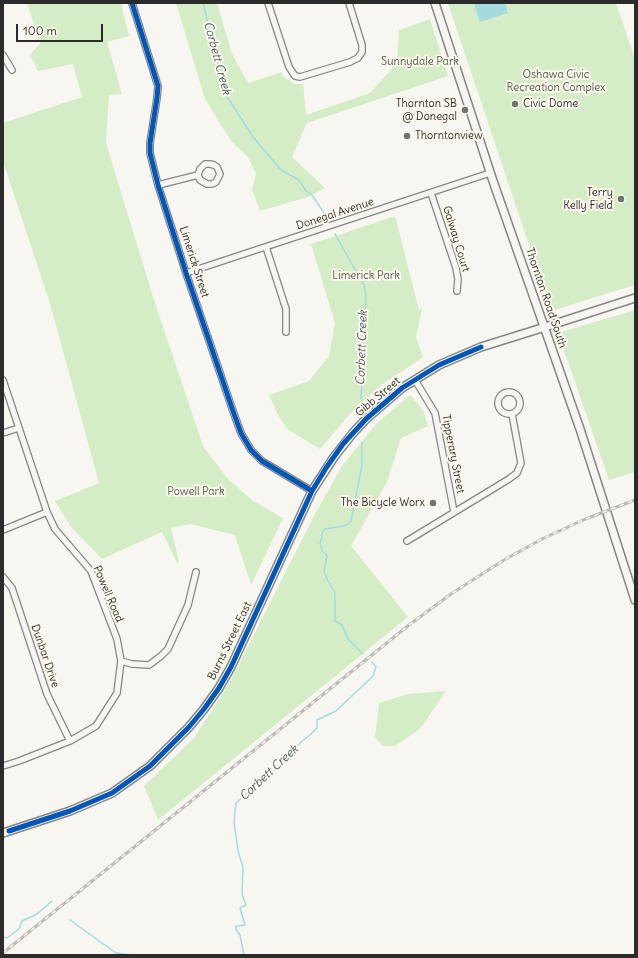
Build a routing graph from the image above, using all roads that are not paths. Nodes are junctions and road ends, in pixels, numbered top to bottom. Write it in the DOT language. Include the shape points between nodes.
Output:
graph roads {
  1 [pos="132,3"];
  2 [pos="268,3"];
  3 [pos="435,3"];
  4 [pos="351,4"];
  5 [pos="3,55"];
  6 [pos="12,70"];
  7 [pos="490,173"];
  8 [pos="198,175"];
  9 [pos="158,185"];
  10 [pos="431,193"];
  11 [pos="266,247"];
  12 [pos="186,273"];
  13 [pos="457,291"];
  14 [pos="635,298"];
  15 [pos="544,326"];
  16 [pos="286,332"];
  17 [pos="3,380"];
  18 [pos="415,380"];
  19 [pos="512,414"];
  20 [pos="19,428"];
  21 [pos="3,433"];
  22 [pos="312,491"];
  23 [pos="47,512"];
  24 [pos="454,512"];
  25 [pos="3,530"];
  26 [pos="407,541"];
  27 [pos="196,572"];
  28 [pos="3,577"];
  29 [pos="635,600"];
  30 [pos="121,661"];
  31 [pos="70,741"];
  32 [pos="3,766"];
  33 [pos="3,834"];
  1 -- 9 [label="street, Limerick Street" via="158,86 150,152"];
  2 -- 4 [label="street" via="289,67 295,76 300,77 358,58 362,52 362,44"];
  3 -- 7 [label="street, Thornton Road South"];
  5 -- 6 [label="street"];
  7 -- 10 [label="street, Donegal Avenue"];
  7 -- 15 [label="street, Thornton Road South"];
  8 -- 9 [label="street"];
  9 -- 12 [label="street, Limerick Street"];
  10 -- 11 [label="street, Donegal Avenue"];
  10 -- 13 [label="street, Galway Court" via="456,268"];
  11 -- 12 [label="street, Donegal Avenue"];
  11 -- 16 [label="street" via="286,309"];
  12 -- 22 [label="street, Limerick Street" via="234,414 250,450 262,461"];
  14 -- 15 [label="street, Gibb Street"];
  15 -- 18 [label="street, Gibb Street" via="466,352"];
  15 -- 29 [label="street, Thornton Road South"];
  17 -- 20 [label="street, Powell Road"];
  18 -- 22 [label="street, Gibb Street" via="378,408 352,433"];
  18 -- 24 [label="street, Tipperary Street" via="435,413"];
  19 -- 24 [label="street" via="521,463 517,473"];
  20 -- 21 [label="street"];
  20 -- 23 [label="street, Powell Road"];
  22 -- 33 [label="street, Burns Street East" via="231,667 212,698 189,727 150,766 112,793 70,811"];
  23 -- 25 [label="street"];
  23 -- 30 [label="street, Powell Road" via="55,529 91,571 117,639"];
  24 -- 26 [label="street"];
  27 -- 30 [label="street" via="188,605 168,649 149,665"];
  28 -- 31 [label="street, Dunbar Drive" via="12,588 47,694"];
  30 -- 31 [label="street, Powell Road" via="117,693 96,726"];
  31 -- 32 [label="street, Powell Road"];
}
